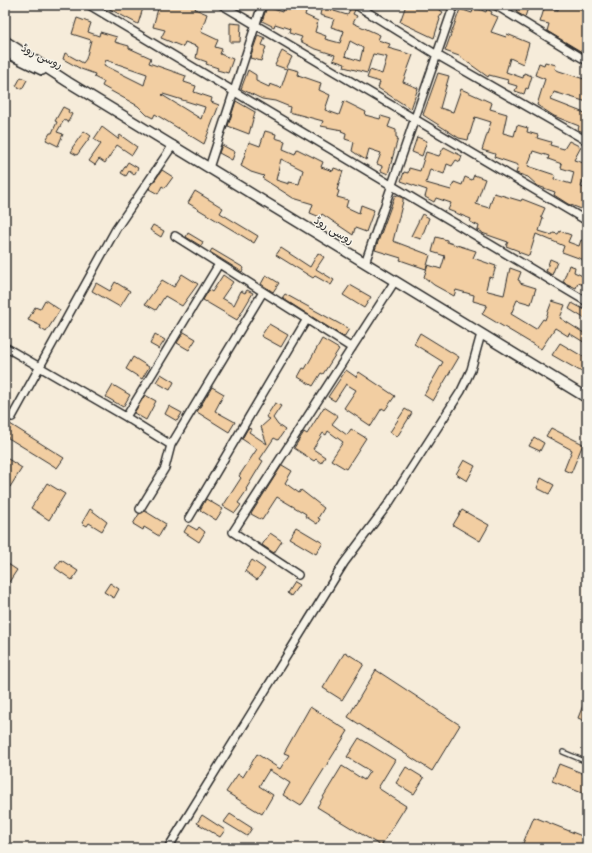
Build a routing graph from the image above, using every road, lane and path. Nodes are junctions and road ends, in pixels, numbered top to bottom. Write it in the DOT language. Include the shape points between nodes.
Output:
graph roads {
  1 [pos="90,5"];
  2 [pos="222,5"];
  3 [pos="262,5"];
  4 [pos="356,5"];
  5 [pos="454,5"];
  6 [pos="495,5"];
  7 [pos="256,24"];
  8 [pos="5,41"];
  9 [pos="5,52"];
  10 [pos="437,55"];
  11 [pos="587,61"];
  12 [pos="68,82"];
  13 [pos="233,90"];
  14 [pos="415,121"];
  15 [pos="587,141"];
  16 [pos="173,146"];
  17 [pos="209,168"];
  18 [pos="392,186"];
  19 [pos="587,221"];
  20 [pos="175,236"];
  21 [pos="365,263"];
  22 [pos="219,264"];
  23 [pos="395,281"];
  24 [pos="263,292"];
  25 [pos="587,302"];
  26 [pos="306,319"];
  27 [pos="481,334"];
  28 [pos="5,347"];
  29 [pos="352,348"];
  30 [pos="40,367"];
  31 [pos="587,398"];
  32 [pos="12,417"];
  33 [pos="126,417"];
  34 [pos="170,445"];
  35 [pos="140,508"];
  36 [pos="188,518"];
  37 [pos="298,575"];
  38 [pos="563,752"];
  39 [pos="587,762"];
  40 [pos="168,848"];
  1 -- 13 [label="street"];
  2 -- 7 [label="street"];
  3 -- 7 [label="street"];
  4 -- 10 [label="street"];
  5 -- 10 [label="street"];
  6 -- 11 [label="street"];
  7 -- 13 [label="street"];
  7 -- 14 [label="street"];
  8 -- 12 [label="main road, روسی روڈ"];
  9 -- 12 [label="main road, روسی روڈ"];
  10 -- 14 [label="street"];
  10 -- 15 [label="street"];
  12 -- 16 [label="main road, روسی روڈ"];
  13 -- 17 [label="street"];
  13 -- 18 [label="street"];
  14 -- 18 [label="street"];
  14 -- 19 [label="street"];
  16 -- 17 [label="main road, روسی روڈ"];
  16 -- 30 [label="street" via="116,229"];
  17 -- 21 [label="main road, روسی روڈ"];
  18 -- 21 [label="street"];
  18 -- 25 [label="street"];
  20 -- 22 [label="street"];
  21 -- 23 [label="main road, روسی روڈ"];
  22 -- 24 [label="street"];
  22 -- 33 [label="street"];
  23 -- 27 [label="main road, روسی روڈ"];
  23 -- 29 [label="street"];
  24 -- 26 [label="street"];
  24 -- 34 [label="street"];
  26 -- 29 [label="street"];
  26 -- 36 [label="street"];
  27 -- 31 [label="main road, روسی روڈ"];
  27 -- 40 [label="street" via="461,391 389,503 344,563"];
  28 -- 30 [label="street"];
  29 -- 37 [label="street" via="233,532"];
  30 -- 32 [label="street"];
  30 -- 33 [label="street"];
  33 -- 34 [label="street"];
  34 -- 35 [label="street" via="166,468"];
  38 -- 39 [label="lane"];
}
